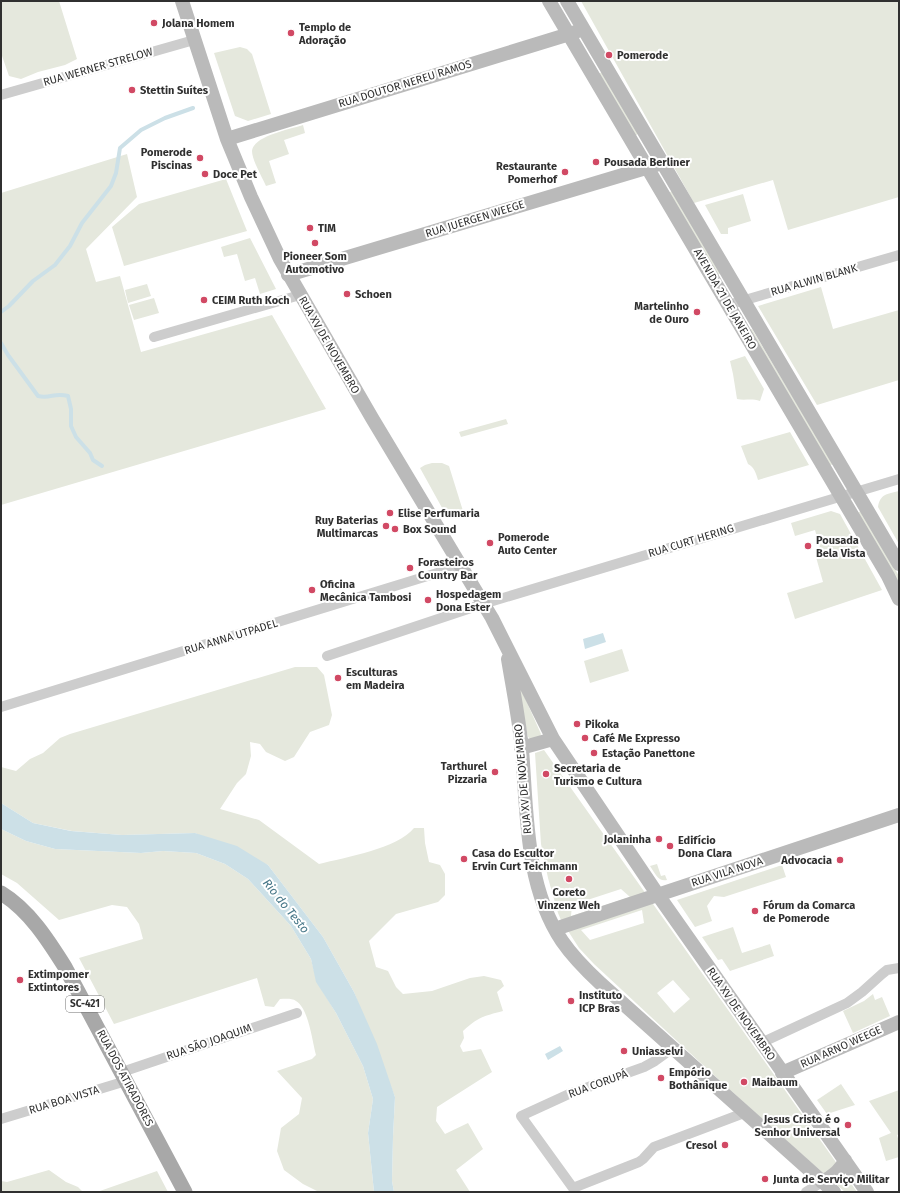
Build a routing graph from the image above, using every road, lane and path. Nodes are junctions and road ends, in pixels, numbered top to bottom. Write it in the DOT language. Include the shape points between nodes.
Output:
graph roads {
  1 [pos="182,1"];
  2 [pos="549,1"];
  3 [pos="567,1"];
  4 [pos="584,29"];
  5 [pos="569,34"];
  6 [pos="194,40"];
  7 [pos="1,95"];
  8 [pos="227,139"];
  9 [pos="663,163"];
  10 [pos="647,168"];
  11 [pos="899,255"];
  12 [pos="288,275"];
  13 [pos="300,295"];
  14 [pos="744,300"];
  15 [pos="728,305"];
  16 [pos="154,337"];
  17 [pos="899,479"];
  18 [pos="856,492"];
  19 [pos="841,496"];
  20 [pos="899,564"];
  21 [pos="460,566"];
  22 [pos="899,598"];
  23 [pos="483,604"];
  24 [pos="507,649"];
  25 [pos="327,656"];
  26 [pos="1,707"];
  27 [pos="553,739"];
  28 [pos="522,748"];
  29 [pos="899,815"];
  30 [pos="1,892"];
  31 [pos="658,895"];
  32 [pos="555,929"];
  33 [pos="899,968"];
  34 [pos="297,1013"];
  35 [pos="899,1022"];
  36 [pos="761,1043"];
  37 [pos="672,1048"];
  38 [pos="782,1073"];
  39 [pos="124,1077"];
  40 [pos="744,1113"];
  41 [pos="1,1119"];
  42 [pos="845,1160"];
  43 [pos="822,1182"];
  44 [pos="185,1192"];
  45 [pos="806,1192"];
  46 [pos="834,1192"];
  47 [pos="867,1192"];
  1 -- 6 [label="main road, RUA XV DE NOVEMBRO"];
  2 -- 5 [label="main road, AVENIDA 21 DE JANEIRO"];
  3 -- 4 [label="main road, AVENIDA 21 DE JANEIRO"];
  4 -- 5 [label="main road, RUA DOUTOR NEREU RAMOS"];
  4 -- 9 [label="main road, AVENIDA 21 DE JANEIRO"];
  5 -- 8 [label="main road, RUA DOUTOR NEREU RAMOS"];
  5 -- 10 [label="main road, AVENIDA 21 DE JANEIRO"];
  6 -- 7 [label="street, RUA WERNER STRELOW"];
  6 -- 8 [label="main road, RUA XV DE NOVEMBRO"];
  8 -- 12 [label="main road, RUA XV DE NOVEMBRO"];
  9 -- 10 [label="main road, RUA JUERGEN WEEGE"];
  9 -- 14 [label="main road, AVENIDA 21 DE JANEIRO"];
  10 -- 12 [label="main road, RUA JUERGEN WEEGE"];
  10 -- 15 [label="main road, AVENIDA 21 DE JANEIRO"];
  11 -- 14 [label="street, RUA ALWIN BLANK"];
  12 -- 13 [label="main road, RUA XV DE NOVEMBRO"];
  13 -- 16 [label="street"];
  13 -- 21 [label="main road, RUA XV DE NOVEMBRO"];
  14 -- 15 [label="street, RUA ALWIN BLANK"];
  14 -- 18 [label="main road, AVENIDA 21 DE JANEIRO"];
  15 -- 19 [label="main road, AVENIDA 21 DE JANEIRO"];
  17 -- 18 [label="street, RUA CURT HERING"];
  18 -- 19 [label="street, RUA CURT HERING"];
  18 -- 20 [label="main road, AVENIDA 21 DE JANEIRO"];
  19 -- 22 [label="main road, AVENIDA 21 DE JANEIRO"];
  19 -- 23 [label="street, RUA CURT HERING"];
  21 -- 23 [label="main road, RUA XV DE NOVEMBRO"];
  21 -- 26 [label="street, RUA ANNA UTPADEL"];
  23 -- 24 [label="main road, RUA XV DE NOVEMBRO"];
  23 -- 25 [label="street, RUA CURT HERING"];
  24 -- 27 [label="main road, RUA XV DE NOVEMBRO"];
  24 -- 28 [label="main road, RUA XV DE NOVEMBRO"];
  27 -- 28 [label="main road"];
  27 -- 31 [label="main road, RUA XV DE NOVEMBRO"];
  28 -- 32 [label="main road, RUA XV DE NOVEMBRO" via="529,845 544,903"];
  29 -- 31 [label="main road, RUA VILA NOVA"];
  30 -- 39 [label="main road, RUA DOS ATIRADORES / SC-421" via="32,919 48,939"];
  31 -- 32 [label="main road, RUA VILA NOVA"];
  31 -- 36 [label="main road, RUA XV DE NOVEMBRO"];
  32 -- 37 [label="main road, RUA XV DE NOVEMBRO" via="586,970"];
  33 -- 36 [label="street" via="887,970 847,1003"];
  34 -- 39 [label="street, RUA SÃO JOAQUIM"];
  35 -- 38 [label="main road, RUA ARNO WEEGE"];
  36 -- 38 [label="main road, RUA XV DE NOVEMBRO"];
  37 -- 40 [label="main road, RUA XV DE NOVEMBRO"];
  37 -- 40 [label="street, RUA CORUPÁ" via="644,1067 569,1094 521,1116 572,1188 643,1160 654,1147"];
  38 -- 42 [label="main road, RUA XV DE NOVEMBRO"];
  39 -- 41 [label="street, RUA BOA VISTA"];
  39 -- 44 [label="main road, RUA DOS ATIRADORES / SC-421"];
  40 -- 43 [label="main road, RUA XV DE NOVEMBRO"];
  42 -- 43 [label="main road" via="833,1176"];
  42 -- 47 [label="main road, RUA XV DE NOVEMBRO"];
  43 -- 45 [label="street"];
  43 -- 46 [label="main road, RUA XV DE NOVEMBRO"];
}
